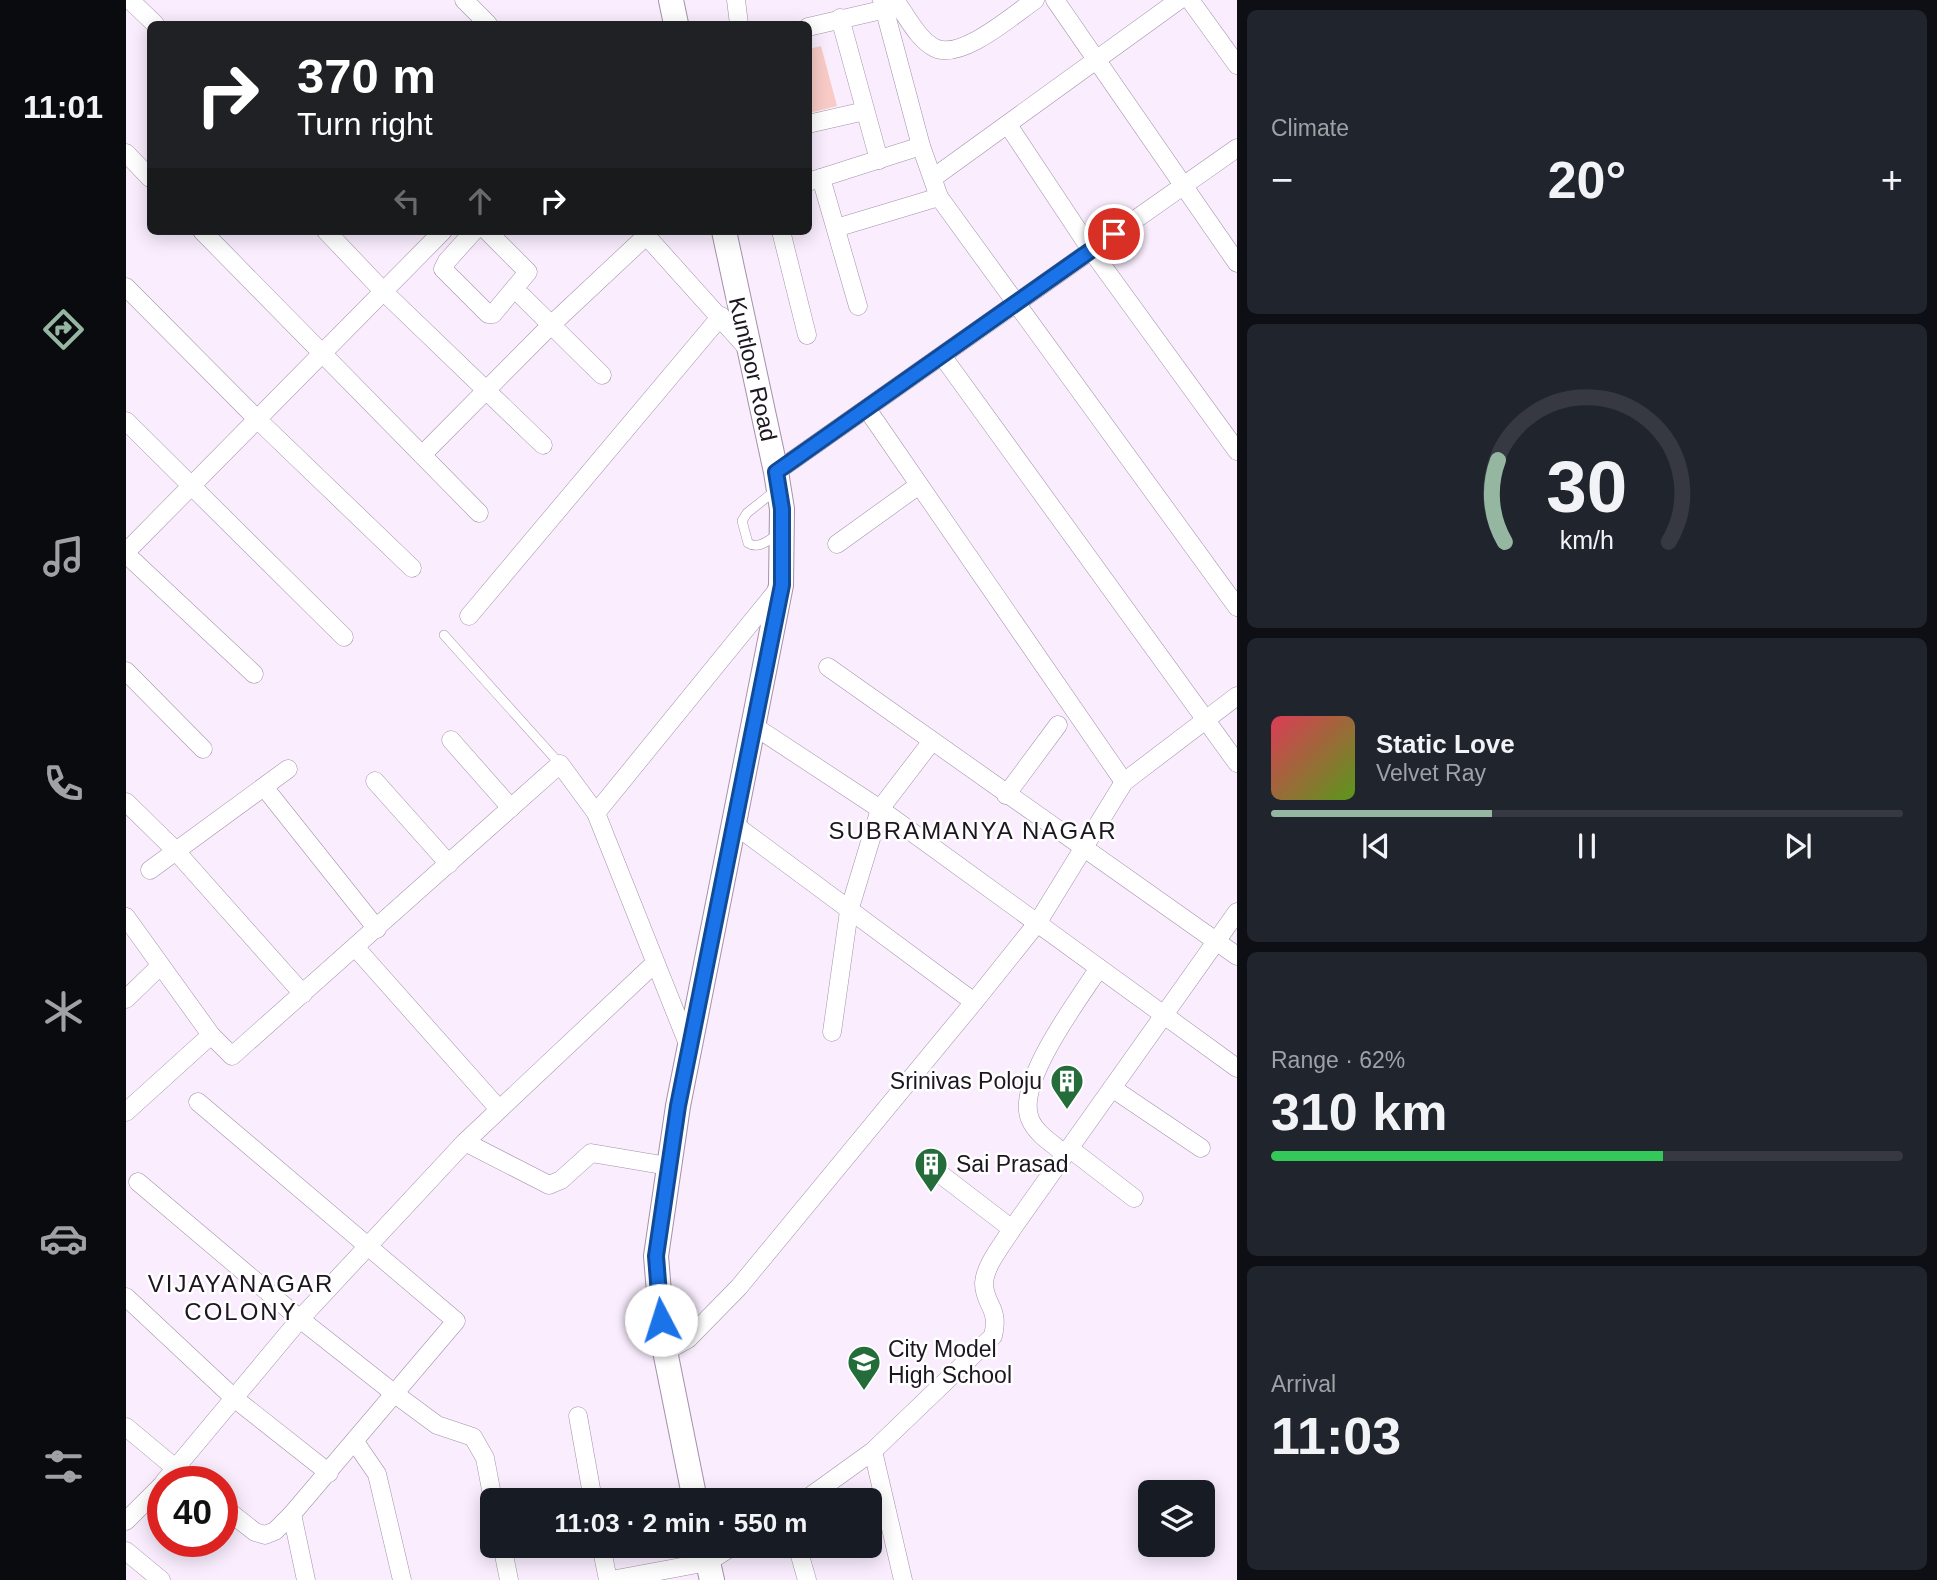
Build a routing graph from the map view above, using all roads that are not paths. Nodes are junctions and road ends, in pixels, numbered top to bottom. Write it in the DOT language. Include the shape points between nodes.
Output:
graph roads {
  1 [pos="130,0"];
  2 [pos="464,0"];
  3 [pos="671,0"];
  4 [pos="736,0"];
  5 [pos="1035,0"];
  6 [pos="1055,0"];
  7 [pos="1179,0"];
  8 [pos="1190,0"];
  9 [pos="883,4"];
  10 [pos="840,18"];
  11 [pos="152,21"];
  12 [pos="485,21"];
  13 [pos="676,21"];
  14 [pos="739,21"];
  15 [pos="812,26"];
  16 [pos="1097,62"];
  17 [pos="1237,65"];
  18 [pos="865,111"];
  19 [pos="812,123"];
  20 [pos="1008,125"];
  21 [pos="921,146"];
  22 [pos="1237,148"];
  23 [pos="126,153"];
  24 [pos="880,160"];
  25 [pos="147,175"];
  26 [pos="933,178"];
  27 [pos="815,180"];
  28 [pos="1182,185"];
  29 [pos="939,197"];
  30 [pos="836,228"];
  31 [pos="206,235"];
  32 [pos="330,235"];
  33 [pos="439,235"];
  34 [pos="462,235"];
  35 [pos="490,235"];
  36 [pos="643,235"];
  37 [pos="645,235"];
  38 [pos="725,235"];
  39 [pos="782,235"];
  40 [pos="1091,250"];
  41 [pos="1237,262"];
  42 [pos="126,287"];
  43 [pos="384,292"];
  44 [pos="522,296"];
  45 [pos="1015,304"];
  46 [pos="858,306"];
  47 [pos="721,316"];
  48 [pos="551,326"];
  49 [pos="807,335"];
  50 [pos="747,348"];
  51 [pos="323,354"];
  52 [pos="943,357"];
  53 [pos="603,374"];
  54 [pos="486,391"];
  55 [pos="867,409"];
  56 [pos="258,420"];
  57 [pos="126,421"];
  58 [pos="543,446"];
  59 [pos="1237,451"];
  60 [pos="422,455"];
  61 [pos="777,480"];
  62 [pos="919,485"];
  63 [pos="192,486"];
  64 [pos="479,513"];
  65 [pos="782,533"];
  66 [pos="837,544"];
  67 [pos="126,553"];
  68 [pos="412,568"];
  69 [pos="782,585"];
  70 [pos="1237,607"];
  71 [pos="469,616"];
  72 [pos="444,635"];
  73 [pos="344,637"];
  74 [pos="828,667"];
  75 [pos="126,671"];
  76 [pos="254,674"];
  77 [pos="1237,696"];
  78 [pos="1204,721"];
  79 [pos="1058,725"];
  80 [pos="754,726"];
  81 [pos="451,740"];
  82 [pos="932,741"];
  83 [pos="203,749"];
  84 [pos="1237,763"];
  85 [pos="560,764"];
  86 [pos="288,769"];
  87 [pos="375,781"];
  88 [pos="1124,782"];
  89 [pos="264,787"];
  90 [pos="1006,795"];
  91 [pos="126,802"];
  92 [pos="511,808"];
  93 [pos="880,809"];
  94 [pos="596,813"];
  95 [pos="735,825"];
  96 [pos="174,849"];
  97 [pos="1083,849"];
  98 [pos="449,864"];
  99 [pos="150,870"];
  100 [pos="849,911"];
  101 [pos="1237,912"];
  102 [pos="126,917"];
  103 [pos="1038,922"];
  104 [pos="377,929"];
  105 [pos="1217,941"];
  106 [pos="356,948"];
  107 [pos="1237,956"];
  108 [pos="655,964"];
  109 [pos="160,966"];
  110 [pos="1099,968"];
  111 [pos="303,994"];
  112 [pos="126,999"];
  113 [pos="974,1002"];
  114 [pos="1163,1013"];
  115 [pos="832,1032"];
  116 [pos="211,1035"];
  117 [pos="691,1049"];
  118 [pos="1237,1068"];
  119 [pos="1112,1088"];
  120 [pos="198,1102"];
  121 [pos="498,1108"];
  122 [pos="126,1112"];
  123 [pos="465,1142"];
  124 [pos="1200,1148"];
  125 [pos="1067,1151"];
  126 [pos="668,1166"];
  127 [pos="935,1170"];
  128 [pos="138,1182"];
  129 [pos="1134,1198"];
  130 [pos="1012,1229"];
  131 [pos="369,1245"];
  132 [pos="126,1297"];
  133 [pos="300,1319"];
  134 [pos="665,1352"];
  135 [pos="395,1394"];
  136 [pos="234,1398"];
  137 [pos="578,1416"];
  138 [pos="126,1427"];
  139 [pos="355,1442"];
  140 [pos="873,1451"];
  141 [pos="158,1466"];
  142 [pos="179,1466"];
  143 [pos="329,1473"];
  144 [pos="491,1488"];
  145 [pos="591,1488"];
  146 [pos="693,1488"];
  147 [pos="822,1488"];
  148 [pos="147,1500"];
  149 [pos="292,1514"];
  150 [pos="238,1519"];
  151 [pos="126,1521"];
  152 [pos="126,1550"];
  153 [pos="505,1558"];
  154 [pos="604,1558"];
  155 [pos="801,1558"];
  156 [pos="708,1562"];
  157 [pos="161,1580"];
  158 [pos="306,1580"];
  159 [pos="402,1580"];
  160 [pos="509,1580"];
  161 [pos="609,1580"];
  162 [pos="807,1580"];
  163 [pos="903,1580"];
  1 -- 11 [label="street"];
  2 -- 12 [label="street"];
  3 -- 13 [label="street"];
  4 -- 14 [label="street"];
  5 -- 9 [label="street" via="966,47 948,52 933,47 899,6"];
  6 -- 16 [label="street"];
  7 -- 16 [label="street"];
  8 -- 17 [label="street"];
  9 -- 10 [label="street"];
  9 -- 21 [label="street"];
  10 -- 15 [label="street"];
  10 -- 18 [label="street"];
  16 -- 20 [label="street"];
  16 -- 28 [label="street"];
  18 -- 19 [label="street"];
  18 -- 24 [label="street"];
  20 -- 26 [label="street"];
  20 -- 40 [label="street"];
  21 -- 24 [label="street"];
  21 -- 26 [label="street"];
  22 -- 28 [label="street"];
  23 -- 25 [label="street"];
  24 -- 27 [label="street"];
  26 -- 29 [label="street"];
  27 -- 30 [label="street"];
  28 -- 40 [label="street"];
  28 -- 41 [label="street"];
  29 -- 30 [label="street"];
  29 -- 45 [label="street"];
  30 -- 46 [label="street"];
  31 -- 51 [label="street"];
  32 -- 43 [label="street"];
  33 -- 43 [label="street"];
  34 -- 35 [label="street" via="443,270 483,312 493,314 528,272"];
  36 -- 48 [label="street"];
  37 -- 47 [label="street"];
  38 -- 50 [label="street, Kuntloor Road"];
  39 -- 49 [label="street"];
  40 -- 45 [label="street"];
  40 -- 59 [label="street"];
  42 -- 56 [label="street"];
  43 -- 51 [label="street"];
  43 -- 54 [label="street"];
  44 -- 48 [label="street"];
  45 -- 52 [label="street"];
  45 -- 70 [label="street"];
  47 -- 50 [label="street"];
  47 -- 71 [label="street"];
  48 -- 53 [label="street"];
  48 -- 54 [label="street"];
  50 -- 61 [label="street, Kuntloor Road"];
  51 -- 56 [label="street"];
  51 -- 60 [label="street"];
  52 -- 55 [label="street"];
  52 -- 78 [label="street"];
  54 -- 58 [label="street"];
  54 -- 60 [label="street"];
  55 -- 61 [label="street" via="823,437"];
  55 -- 62 [label="street"];
  56 -- 63 [label="street"];
  56 -- 68 [label="street"];
  57 -- 63 [label="street"];
  60 -- 64 [label="street"];
  61 -- 65 [label="street, Kuntloor Road"];
  61 -- 65 [label="lane" via="743,522 753,546"];
  62 -- 66 [label="street"];
  62 -- 88 [label="street"];
  63 -- 67 [label="street"];
  63 -- 73 [label="street"];
  65 -- 69 [label="street, Kuntloor Road"];
  67 -- 76 [label="street"];
  69 -- 80 [label="street, Kuntloor Road"];
  69 -- 94 [label="street"];
  72 -- 85 [label="lane"];
  74 -- 82 [label="street"];
  75 -- 83 [label="street"];
  77 -- 78 [label="street"];
  78 -- 84 [label="street"];
  78 -- 88 [label="street"];
  79 -- 90 [label="street"];
  80 -- 93 [label="street"];
  80 -- 95 [label="street, Kuntloor Road"];
  81 -- 92 [label="street"];
  82 -- 90 [label="street"];
  82 -- 93 [label="street"];
  85 -- 92 [label="street"];
  85 -- 94 [label="street"];
  86 -- 89 [label="street"];
  87 -- 98 [label="street"];
  88 -- 97 [label="street"];
  89 -- 96 [label="street"];
  89 -- 104 [label="street"];
  90 -- 97 [label="street"];
  91 -- 96 [label="street"];
  92 -- 98 [label="street"];
  93 -- 100 [label="street"];
  93 -- 103 [label="street"];
  94 -- 108 [label="street"];
  95 -- 100 [label="street"];
  95 -- 117 [label="street, Kuntloor Road"];
  96 -- 99 [label="street"];
  96 -- 111 [label="street"];
  97 -- 103 [label="street"];
  97 -- 105 [label="street"];
  98 -- 104 [label="street"];
  100 -- 113 [label="street"];
  100 -- 115 [label="street"];
  101 -- 105 [label="street"];
  102 -- 109 [label="street"];
  103 -- 110 [label="street"];
  103 -- 113 [label="street"];
  104 -- 106 [label="street"];
  105 -- 107 [label="street"];
  105 -- 114 [label="street"];
  106 -- 111 [label="street"];
  106 -- 121 [label="street"];
  108 -- 117 [label="street"];
  108 -- 121 [label="street"];
  109 -- 112 [label="street"];
  109 -- 116 [label="street"];
  110 -- 114 [label="street"];
  110 -- 125 [label="street" via="1046,1052 1028,1104 1035,1129"];
  111 -- 116 [label="street" via="232,1056"];
  113 -- 134 [label="street" via="739,1287 688,1339"];
  114 -- 118 [label="street"];
  114 -- 119 [label="street"];
  116 -- 122 [label="street"];
  117 -- 126 [label="street, Kuntloor Road"];
  119 -- 124 [label="street"];
  119 -- 125 [label="street"];
  120 -- 131 [label="street"];
  121 -- 123 [label="street"];
  123 -- 126 [label="street" via="549,1185 562,1180 591,1153"];
  123 -- 131 [label="street"];
  125 -- 129 [label="street"];
  125 -- 130 [label="street"];
  126 -- 134 [label="street, Kuntloor Road" via="656,1256"];
  127 -- 130 [label="street"];
  128 -- 133 [label="street"];
  130 -- 140 [label="street" via="984,1283 996,1320 993,1336"];
  131 -- 133 [label="street"];
  131 -- 135 [label="street" via="456,1321"];
  132 -- 136 [label="street"];
  133 -- 135 [label="street"];
  133 -- 136 [label="street"];
  134 -- 146 [label="street, Kuntloor Road"];
  135 -- 139 [label="street"];
  135 -- 144 [label="street" via="438,1425 476,1440"];
  136 -- 142 [label="street"];
  136 -- 143 [label="street"];
  137 -- 145 [label="street"];
  138 -- 141 [label="street"];
  139 -- 143 [label="street"];
  139 -- 159 [label="street" via="377,1474"];
  140 -- 147 [label="street"];
  140 -- 163 [label="street"];
  143 -- 149 [label="street"];
  148 -- 151 [label="street"];
  149 -- 150 [label="street" via="265,1535"];
  149 -- 158 [label="street"];
  152 -- 157 [label="street"];
  153 -- 160 [label="street"];
  154 -- 161 [label="street"];
  155 -- 162 [label="street"];
  156 -- 161 [label="street"];
}
